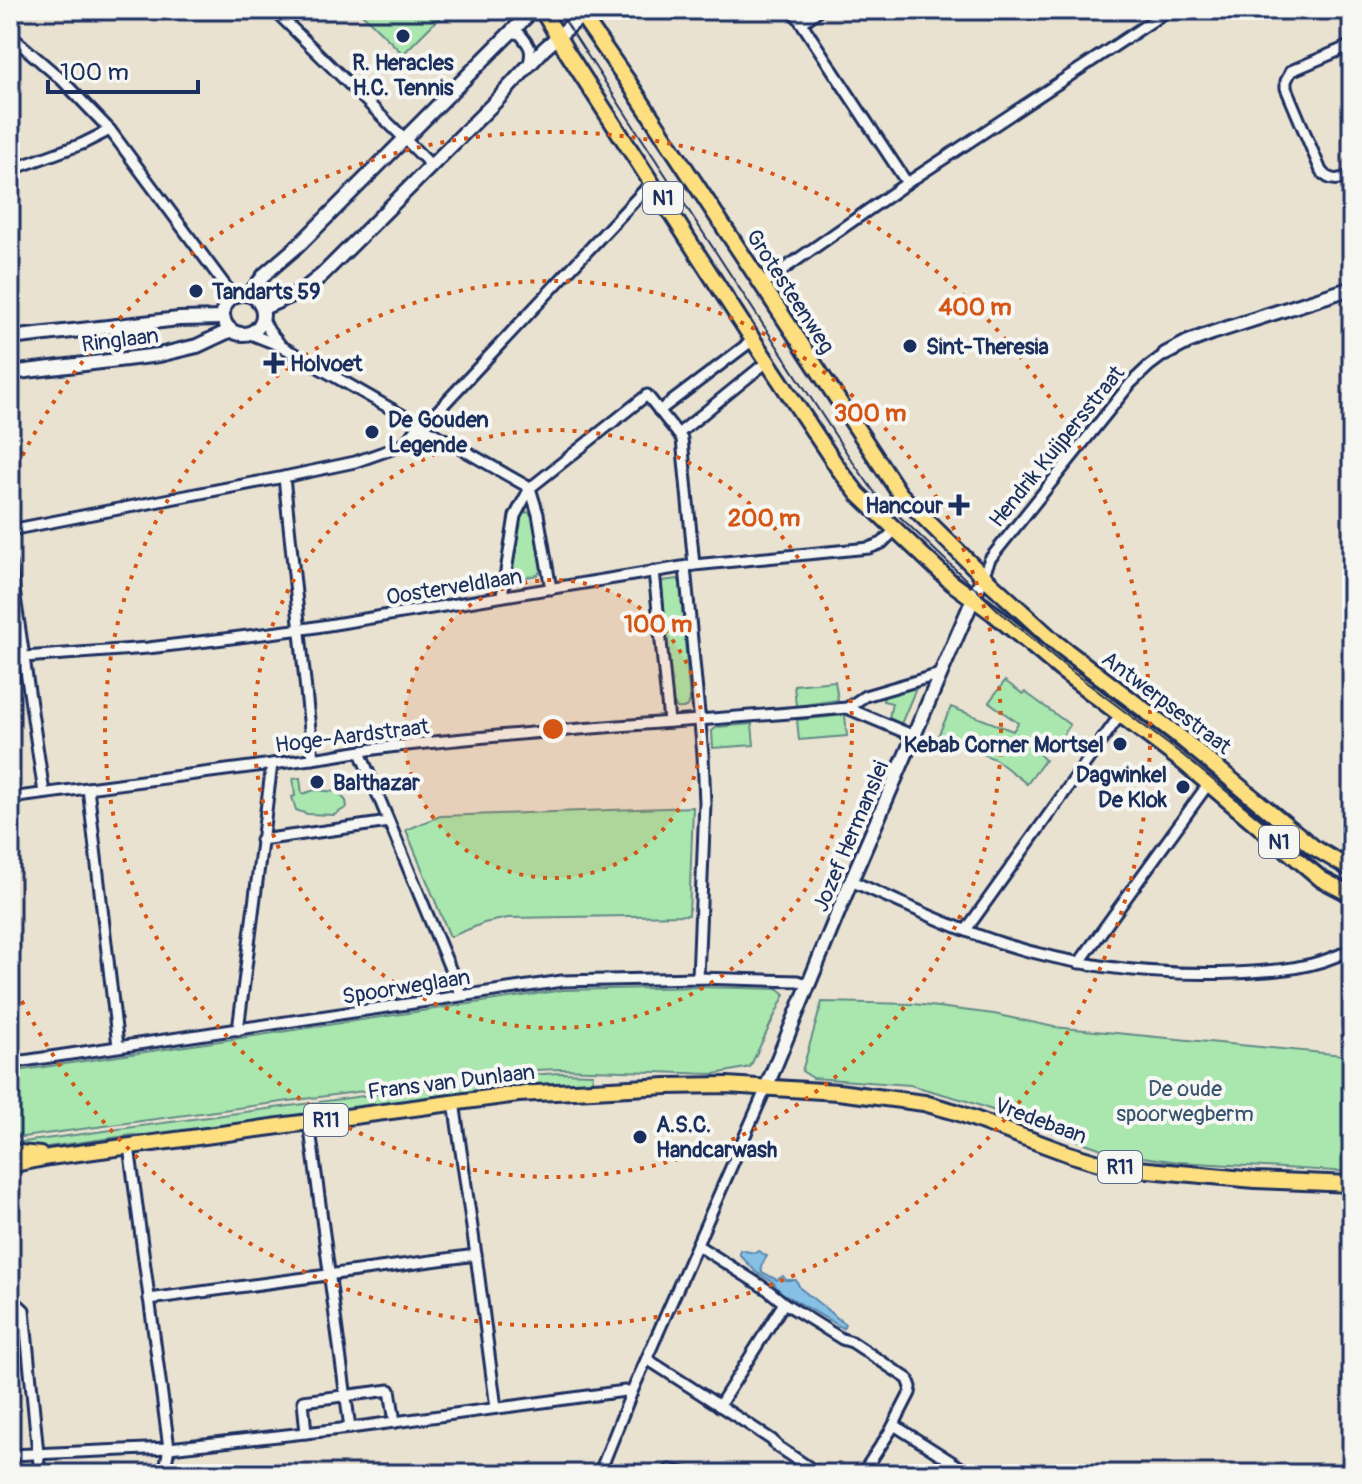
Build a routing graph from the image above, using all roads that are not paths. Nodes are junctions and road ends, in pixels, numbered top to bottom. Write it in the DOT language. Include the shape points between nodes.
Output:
graph roads {
  1 [pos="274,10"];
  2 [pos="533,10"];
  3 [pos="542,10"];
  4 [pos="793,10"];
  5 [pos="819,10"];
  6 [pos="1169,10"];
  7 [pos="583,12"];
  8 [pos="802,23"];
  9 [pos="511,32"];
  10 [pos="10,35"];
  11 [pos="558,36"];
  12 [pos="1352,45"];
  13 [pos="528,66"];
  14 [pos="110,130"];
  15 [pos="405,139"];
  16 [pos="432,166"];
  17 [pos="10,170"];
  18 [pos="1352,175"];
  19 [pos="652,182"];
  20 [pos="907,183"];
  21 [pos="761,285"];
  22 [pos="1352,288"];
  23 [pos="250,294"];
  24 [pos="233,296"];
  25 [pos="263,313"];
  26 [pos="223,318"];
  27 [pos="231,330"];
  28 [pos="248,333"];
  29 [pos="10,338"];
  30 [pos="753,340"];
  31 [pos="281,346"];
  32 [pos="1165,354"];
  33 [pos="768,361"];
  34 [pos="10,373"];
  35 [pos="659,411"];
  36 [pos="420,424"];
  37 [pos="678,434"];
  38 [pos="284,477"];
  39 [pos="530,488"];
  40 [pos="896,529"];
  41 [pos="10,530"];
  42 [pos="10,563"];
  43 [pos="690,566"];
  44 [pos="654,571"];
  45 [pos="983,576"];
  46 [pos="551,589"];
  47 [pos="502,596"];
  48 [pos="973,600"];
  49 [pos="299,629"];
  50 [pos="24,657"];
  51 [pos="10,658"];
  52 [pos="940,674"];
  53 [pos="847,708"];
  54 [pos="1120,715"];
  55 [pos="699,721"];
  56 [pos="669,722"];
  57 [pos="914,736"];
  58 [pos="360,752"];
  59 [pos="313,759"];
  60 [pos="272,764"];
  61 [pos="1209,783"];
  62 [pos="88,788"];
  63 [pos="44,793"];
  64 [pos="10,798"];
  65 [pos="389,822"];
  66 [pos="261,840"];
  67 [pos="1352,870"];
  68 [pos="851,881"];
  69 [pos="1352,895"];
  70 [pos="966,930"];
  71 [pos="1352,949"];
  72 [pos="1079,963"];
  73 [pos="698,978"];
  74 [pos="809,985"];
  75 [pos="461,995"];
  76 [pos="1352,1006"];
  77 [pos="238,1030"];
  78 [pos="1352,1036"];
  79 [pos="118,1046"];
  80 [pos="10,1063"];
  81 [pos="766,1088"];
  82 [pos="454,1102"];
  83 [pos="309,1122"];
  84 [pos="129,1146"];
  85 [pos="10,1152"];
  86 [pos="49,1157"];
  87 [pos="10,1165"];
  88 [pos="1352,1184"];
  89 [pos="697,1245"];
  90 [pos="476,1255"];
  91 [pos="329,1275"];
  92 [pos="10,1297"];
  93 [pos="149,1299"];
  94 [pos="784,1303"];
  95 [pos="647,1359"];
  96 [pos="631,1394"];
  97 [pos="346,1395"];
  98 [pos="719,1406"];
  99 [pos="496,1408"];
  100 [pos="395,1422"];
  101 [pos="894,1425"];
  102 [pos="350,1428"];
  103 [pos="306,1433"];
  104 [pos="169,1448"];
  105 [pos="38,1454"];
  106 [pos="10,1455"];
  107 [pos="1352,1467"];
  108 [pos="963,1471"];
  109 [pos="40,1474"];
  110 [pos="164,1474"];
  111 [pos="599,1474"];
  112 [pos="666,1474"];
  113 [pos="689,1474"];
  114 [pos="819,1474"];
  115 [pos="862,1474"];
  116 [pos="1348,1474"];
  1 -- 15 [label="street"];
  2 -- 9 [label="street"];
  3 -- 11 [label="main road, N1"];
  4 -- 8 [label="street"];
  5 -- 8 [label="street"];
  6 -- 20 [label="street"];
  7 -- 11 [label="street"];
  7 -- 21 [label="main road, Grotesteenweg / N1"];
  8 -- 20 [label="street"];
  9 -- 13 [label="street" via="520,34 531,49"];
  9 -- 15 [label="street"];
  10 -- 14 [label="street"];
  11 -- 13 [label="street"];
  11 -- 19 [label="main road, N1"];
  12 -- 18 [label="street" via="1291,71 1286,81 1321,171 1339,181"];
  13 -- 16 [label="street"];
  14 -- 17 [label="street"];
  14 -- 24 [label="street"];
  15 -- 16 [label="street"];
  15 -- 23 [label="street"];
  16 -- 25 [label="street" via="322,275"];
  19 -- 30 [label="main road, N1"];
  19 -- 36 [label="street"];
  20 -- 21 [label="street"];
  21 -- 45 [label="main road, Grotesteenweg / N1" via="900,494"];
  22 -- 32 [label="street, Hendrik Kuijpersstraat" via="1200,337"];
  23 -- 24 [label="street"];
  23 -- 25 [label="street"];
  24 -- 26 [label="street"];
  25 -- 28 [label="street" via="258,328"];
  25 -- 31 [label="street"];
  26 -- 27 [label="street"];
  26 -- 29 [label="street, Ringlaan"];
  27 -- 28 [label="street"];
  27 -- 34 [label="street, Ringlaan" via="159,355"];
  28 -- 31 [label="street"];
  30 -- 33 [label="main road, N1"];
  30 -- 35 [label="street"];
  31 -- 36 [label="street"];
  32 -- 45 [label="street, Hendrik Kuijpersstraat" via="1131,383 990,559"];
  33 -- 37 [label="street"];
  33 -- 40 [label="main road, Antwerpsestraat / N1" via="846,480"];
  35 -- 37 [label="street"];
  35 -- 39 [label="street" via="647,395"];
  36 -- 38 [label="street" via="395,448"];
  36 -- 39 [label="street"];
  37 -- 43 [label="street"];
  38 -- 41 [label="street"];
  38 -- 49 [label="street"];
  39 -- 46 [label="street"];
  39 -- 47 [label="street" via="515,516"];
  40 -- 43 [label="street, Oosterveldlaan" via="869,548"];
  40 -- 48 [label="main road, Antwerpsestraat / N1"];
  42 -- 50 [label="street"];
  43 -- 44 [label="street, Oosterveldlaan"];
  43 -- 55 [label="street"];
  44 -- 46 [label="street, Oosterveldlaan"];
  44 -- 56 [label="street"];
  45 -- 48 [label="street"];
  45 -- 67 [label="main road, Antwerpsestraat / N1" via="1073,657 1313,847"];
  46 -- 47 [label="street, Oosterveldlaan"];
  47 -- 49 [label="street, Oosterveldlaan"];
  48 -- 52 [label="street, Jozef Hermanslei"];
  48 -- 54 [label="main road, Antwerpsestraat / N1"];
  49 -- 50 [label="street, Oosterveldlaan"];
  49 -- 59 [label="street"];
  50 -- 51 [label="street, Oosterveldlaan"];
  50 -- 63 [label="street"];
  52 -- 53 [label="street" via="865,696"];
  52 -- 57 [label="street, Jozef Hermanslei"];
  53 -- 55 [label="street, Hoge-Aardstraat"];
  53 -- 57 [label="street"];
  54 -- 61 [label="main road, Antwerpsestraat / N1"];
  54 -- 70 [label="street"];
  55 -- 56 [label="street, Hoge-Aardstraat"];
  55 -- 73 [label="street" via="705,803"];
  56 -- 58 [label="street, Hoge-Aardstraat"];
  57 -- 68 [label="street, Jozef Hermanslei"];
  58 -- 59 [label="street, Hoge-Aardstraat"];
  58 -- 65 [label="street"];
  59 -- 60 [label="street, Hoge-Aardstraat"];
  60 -- 62 [label="street, Hoge-Aardstraat"];
  60 -- 66 [label="street"];
  61 -- 69 [label="main road, Antwerpsestraat / N1" via="1321,879"];
  61 -- 72 [label="street"];
  62 -- 63 [label="street, Hoge-Aardstraat"];
  62 -- 79 [label="street"];
  63 -- 64 [label="street, Hoge-Aardstraat"];
  65 -- 66 [label="street"];
  65 -- 75 [label="street"];
  66 -- 77 [label="street"];
  68 -- 70 [label="street"];
  68 -- 74 [label="street, Jozef Hermanslei"];
  70 -- 72 [label="street"];
  71 -- 72 [label="street" via="1323,962 1271,971 1202,974"];
  73 -- 74 [label="street, Spoorweglaan"];
  73 -- 75 [label="street, Spoorweglaan" via="562,981"];
  74 -- 81 [label="street, Jozef Hermanslei"];
  75 -- 77 [label="street, Spoorweglaan"];
  76 -- 78 [label="street"];
  77 -- 79 [label="street, Spoorweglaan"];
  79 -- 80 [label="street, Spoorweglaan"];
  81 -- 82 [label="main road, Frans van Dunlaan / R11" via="603,1088"];
  81 -- 88 [label="main road, Vredebaan / R11" via="924,1103 1069,1154 1127,1168"];
  81 -- 89 [label="street"];
  82 -- 83 [label="main road, Frans van Dunlaan / R11"];
  82 -- 90 [label="street"];
  83 -- 84 [label="main road, Frans van Dunlaan / R11"];
  83 -- 91 [label="street"];
  84 -- 86 [label="main road, Frans van Dunlaan / R11"];
  84 -- 93 [label="street"];
  85 -- 86 [label="main road, Frans van Dunlaan / R11"];
  86 -- 87 [label="main road, Frans van Dunlaan / R11"];
  89 -- 94 [label="street"];
  89 -- 95 [label="street"];
  90 -- 91 [label="street"];
  90 -- 99 [label="street"];
  91 -- 93 [label="street"];
  91 -- 97 [label="street"];
  92 -- 105 [label="street" via="24,1310"];
  93 -- 104 [label="street"];
  94 -- 98 [label="street"];
  94 -- 101 [label="street" via="908,1379 910,1393"];
  95 -- 96 [label="street"];
  95 -- 98 [label="street"];
  96 -- 99 [label="street"];
  96 -- 111 [label="street"];
  97 -- 100 [label="street" via="390,1390"];
  97 -- 102 [label="street"];
  97 -- 103 [label="street" via="303,1401"];
  98 -- 114 [label="street"];
  99 -- 100 [label="street"];
  100 -- 102 [label="street"];
  101 -- 108 [label="street"];
  101 -- 115 [label="street"];
  102 -- 103 [label="street"];
  103 -- 104 [label="street"];
  104 -- 105 [label="street"];
  104 -- 110 [label="street"];
  105 -- 106 [label="street"];
  105 -- 109 [label="street"];
  107 -- 116 [label="street"];
  112 -- 113 [label="street"];
}
